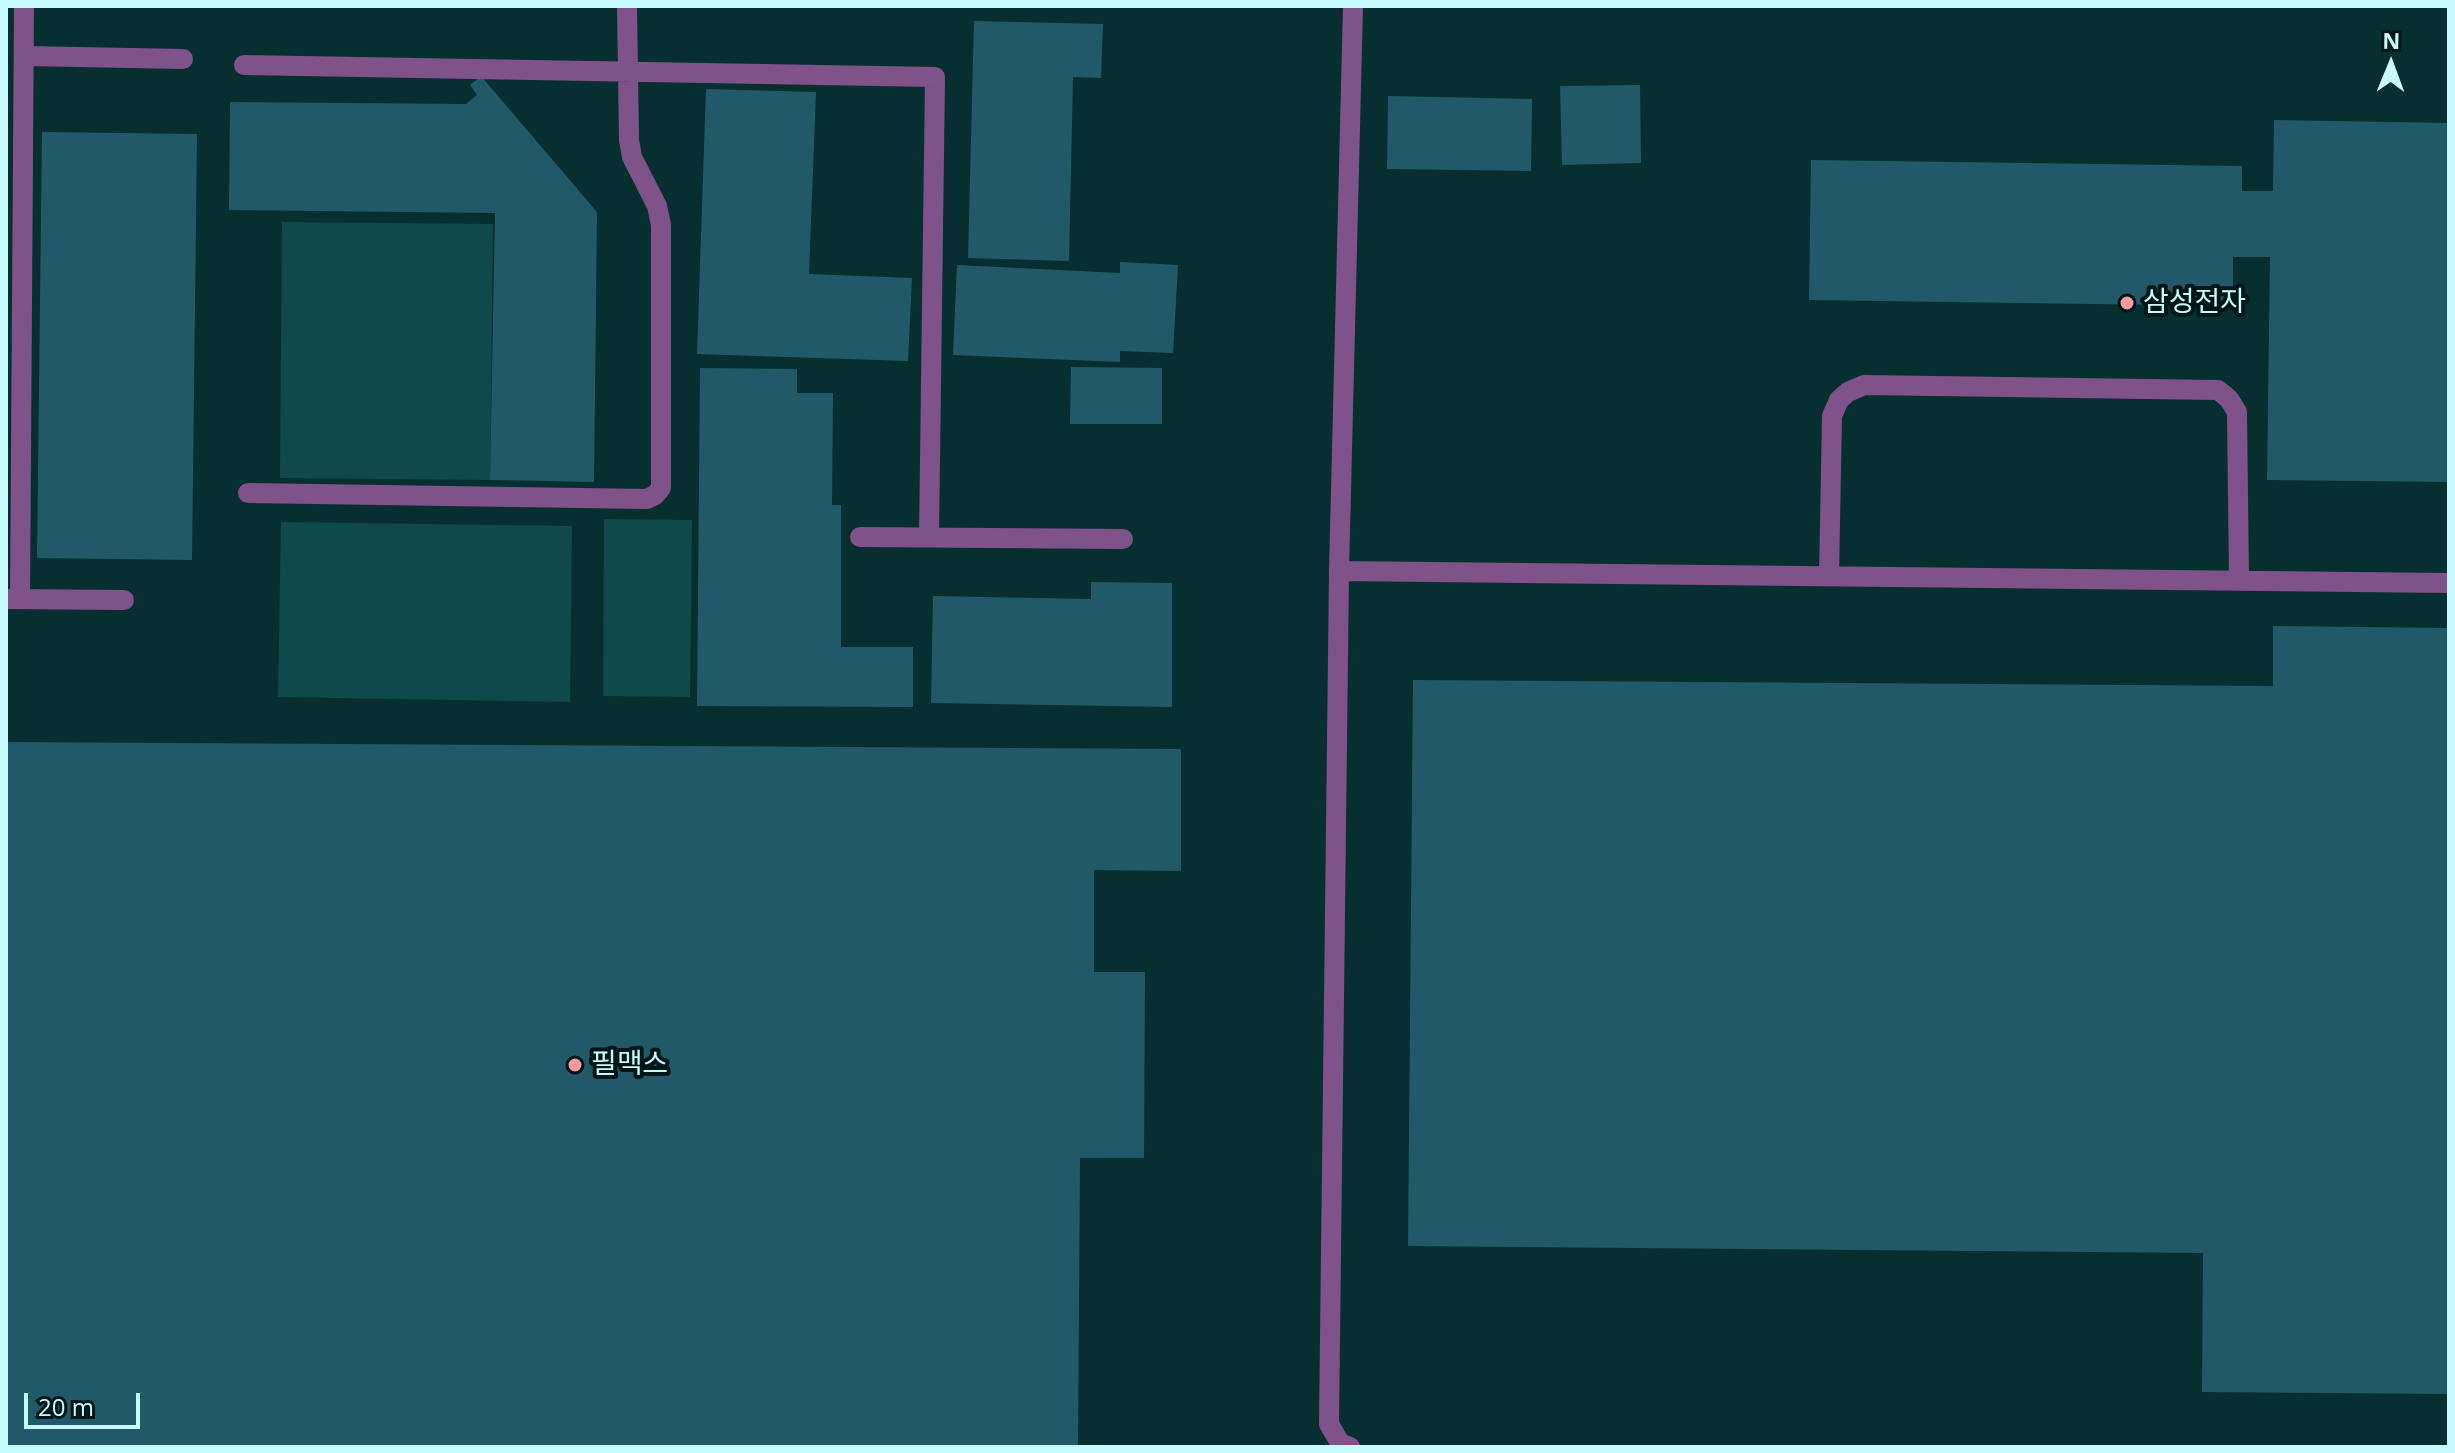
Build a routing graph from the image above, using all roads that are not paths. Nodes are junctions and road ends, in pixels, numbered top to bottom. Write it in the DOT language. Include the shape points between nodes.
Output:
graph roads {
  1 [pos="24,6"];
  2 [pos="627,6"];
  3 [pos="1353,6"];
  4 [pos="25,56"];
  5 [pos="183,59"];
  6 [pos="244,65"];
  7 [pos="627,71"];
  8 [pos="248,493"];
  9 [pos="860,537"];
  10 [pos="929,537"];
  11 [pos="1123,539"];
  12 [pos="1339,571"];
  13 [pos="1829,576"];
  14 [pos="2239,580"];
  15 [pos="2449,583"];
  16 [pos="13,599"];
  17 [pos="124,600"];
  18 [pos="1350,1447"];
  1 -- 4 [label="street"];
  2 -- 7 [label="street"];
  3 -- 12 [label="street"];
  4 -- 5 [label="street"];
  4 -- 16 [label="street"];
  6 -- 7 [label="street"];
  7 -- 8 [label="street" via="632,157 661,225 663,479 655,495 647,499"];
  7 -- 10 [label="street" via="935,77"];
  9 -- 10 [label="street"];
  10 -- 11 [label="street"];
  12 -- 13 [label="street"];
  12 -- 18 [label="street" via="1329,1424 1340,1443"];
  13 -- 14 [label="street"];
  13 -- 14 [label="street" via="1832,416 1839,400 1864,385 2218,390 2229,399 2238,420"];
  14 -- 15 [label="street"];
  16 -- 17 [label="street"];
}
